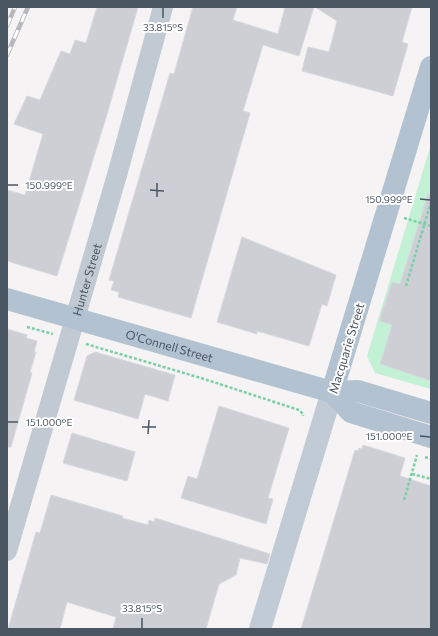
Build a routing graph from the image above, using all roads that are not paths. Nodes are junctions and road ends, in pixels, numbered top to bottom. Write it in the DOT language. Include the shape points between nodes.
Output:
graph roads {
  1 [pos="163,7"];
  2 [pos="431,67"];
  3 [pos="7,299"];
  4 [pos="74,319"];
  5 [pos="332,392"];
  6 [pos="431,413"];
  7 [pos="431,437"];
  8 [pos="7,551"];
  9 [pos="260,629"];
  1 -- 4 [label="street, Hunter Street"];
  2 -- 5 [label="main road, Macquarie Street"];
  3 -- 4 [label="main road, O'Connell Street"];
  4 -- 5 [label="main road, O'Connell Street"];
  4 -- 8 [label="street, Hunter Street"];
  5 -- 6 [label="main road, O'Connell Street" via="358,391"];
  5 -- 7 [label="main road" via="351,412"];
  5 -- 9 [label="street, Macquarie Street"];
}
